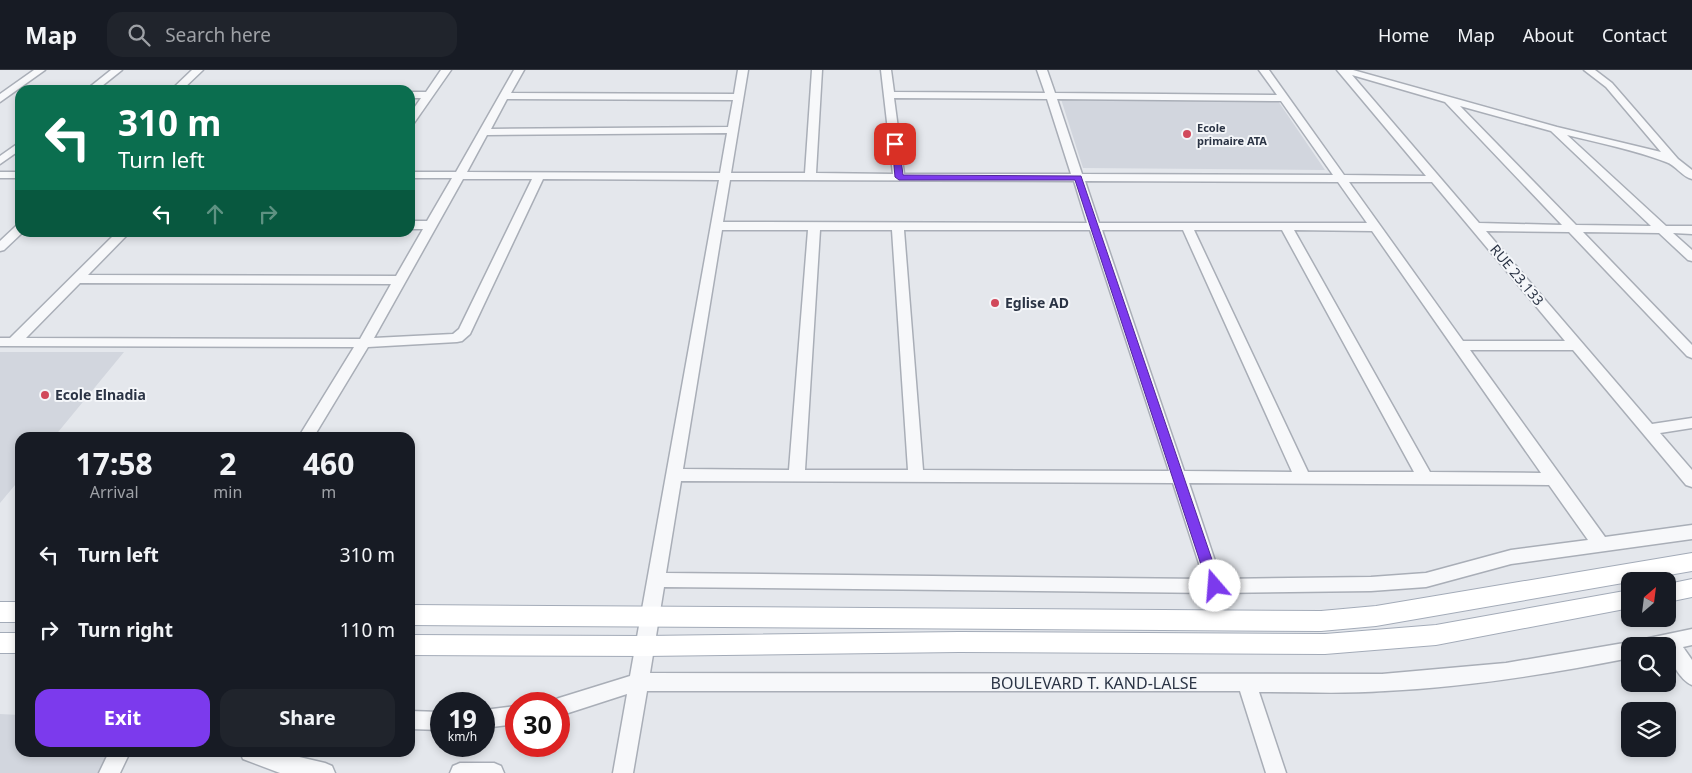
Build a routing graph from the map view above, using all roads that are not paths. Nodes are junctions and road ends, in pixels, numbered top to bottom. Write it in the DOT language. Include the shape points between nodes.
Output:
graph roads {
  1 [pos="40,70"];
  2 [pos="117,70"];
  3 [pos="198,70"];
  4 [pos="446,70"];
  5 [pos="519,70"];
  6 [pos="743,70"];
  7 [pos="817,70"];
  8 [pos="886,70"];
  9 [pos="1042,70"];
  10 [pos="1264,70"];
  11 [pos="1589,70"];
  12 [pos="1349,71"];
  13 [pos="18,85"];
  14 [pos="98,85"];
  15 [pos="182,85"];
  16 [pos="15,87"];
  17 [pos="415,95"];
  18 [pos="428,95"];
  19 [pos="889,95"];
  20 [pos="504,96"];
  21 [pos="1051,96"];
  22 [pos="1,97"];
  23 [pos="738,97"];
  24 [pos="1284,98"];
  25 [pos="1449,100"];
  26 [pos="415,114"];
  27 [pos="1554,129"];
  28 [pos="733,130"];
  29 [pos="484,132"];
  30 [pos="15,150"];
  31 [pos="0,161"];
  32 [pos="1674,161"];
  33 [pos="0,175"];
  34 [pos="15,175"];
  35 [pos="415,175"];
  36 [pos="539,175"];
  37 [pos="458,176"];
  38 [pos="1692,176"];
  39 [pos="725,177"];
  40 [pos="810,177"];
  41 [pos="899,177"];
  42 [pos="1078,178"];
  43 [pos="1340,178"];
  44 [pos="1436,179"];
  45 [pos="415,225"];
  46 [pos="431,226"];
  47 [pos="716,226"];
  48 [pos="814,226"];
  49 [pos="898,226"];
  50 [pos="1094,227"];
  51 [pos="1187,227"];
  52 [pos="1286,227"];
  53 [pos="1476,227"];
  54 [pos="1375,228"];
  55 [pos="1572,228"];
  56 [pos="1662,230"];
  57 [pos="1692,230"];
  58 [pos="15,234"];
  59 [pos="119,237"];
  60 [pos="0,247"];
  61 [pos="1692,257"];
  62 [pos="77,279"];
  63 [pos="400,280"];
  64 [pos="6,343"];
  65 [pos="364,343"];
  66 [pos="1458,345"];
  67 [pos="1577,346"];
  68 [pos="1692,353"];
  69 [pos="1692,423"];
  70 [pos="1648,430"];
  71 [pos="309,432"];
  72 [pos="675,475"];
  73 [pos="797,475"];
  74 [pos="916,476"];
  75 [pos="1178,477"];
  76 [pos="1302,478"];
  77 [pos="1425,478"];
  78 [pos="1553,479"];
  79 [pos="1692,481"];
  80 [pos="1692,532"];
  81 [pos="1600,544"];
  82 [pos="1692,562"];
  83 [pos="657,580"];
  84 [pos="1215,586"];
  85 [pos="1692,588"];
  86 [pos="1676,591"];
  87 [pos="1621,602"];
  88 [pos="0,612"];
  89 [pos="15,612"];
  90 [pos="415,615"];
  91 [pos="651,616"];
  92 [pos="1692,637"];
  93 [pos="1676,640"];
  94 [pos="0,643"];
  95 [pos="15,643"];
  96 [pos="415,645"];
  97 [pos="645,646"];
  98 [pos="1621,652"];
  99 [pos="1676,653"];
  100 [pos="1692,676"];
  101 [pos="638,682"];
  102 [pos="1247,683"];
  103 [pos="570,704"];
  104 [pos="415,720"];
  105 [pos="430,721"];
  106 [pos="117,757"];
  107 [pos="263,757"];
  108 [pos="109,773"];
  109 [pos="325,773"];
  110 [pos="460,773"];
  111 [pos="494,773"];
  112 [pos="623,773"];
  113 [pos="1276,773"];
  1 -- 13 [label="street"];
  2 -- 14 [label="street"];
  3 -- 15 [label="street"];
  4 -- 18 [label="street"];
  5 -- 20 [label="street"];
  6 -- 23 [label="street"];
  7 -- 40 [label="street"];
  8 -- 19 [label="street"];
  9 -- 21 [label="street"];
  10 -- 24 [label="street"];
  11 -- 32 [label="street" via="1614,90"];
  12 -- 25 [label="street"];
  12 -- 44 [label="street, RUE 23.133"];
  16 -- 22 [label="street"];
  17 -- 18 [label="street"];
  18 -- 26 [label="street"];
  19 -- 21 [label="street"];
  19 -- 41 [label="street"];
  20 -- 23 [label="street"];
  20 -- 29 [label="street"];
  21 -- 24 [label="street"];
  21 -- 42 [label="street"];
  23 -- 28 [label="street"];
  24 -- 43 [label="street"];
  25 -- 27 [label="street"];
  25 -- 55 [label="street"];
  27 -- 32 [label="street" via="1650,152"];
  27 -- 56 [label="street"];
  28 -- 29 [label="street"];
  28 -- 39 [label="street"];
  29 -- 37 [label="street"];
  30 -- 31 [label="street"];
  32 -- 38 [label="street"];
  33 -- 34 [label="street"];
  35 -- 37 [label="street"];
  36 -- 37 [label="street"];
  36 -- 39 [label="street"];
  36 -- 65 [label="street" via="462,334 453,339"];
  37 -- 46 [label="street"];
  39 -- 40 [label="street"];
  39 -- 47 [label="street"];
  40 -- 41 [label="street"];
  41 -- 42 [label="street"];
  42 -- 43 [label="street"];
  42 -- 50 [label="street"];
  43 -- 44 [label="street"];
  43 -- 54 [label="street"];
  44 -- 53 [label="street, RUE 23.133"];
  45 -- 46 [label="street"];
  46 -- 63 [label="street"];
  47 -- 48 [label="street"];
  47 -- 72 [label="street"];
  48 -- 49 [label="street"];
  48 -- 73 [label="street"];
  49 -- 50 [label="street"];
  49 -- 74 [label="street"];
  50 -- 51 [label="street"];
  50 -- 75 [label="street"];
  51 -- 52 [label="street"];
  51 -- 76 [label="street"];
  52 -- 54 [label="street"];
  52 -- 77 [label="street"];
  53 -- 55 [label="street"];
  53 -- 67 [label="street, RUE 23.133"];
  54 -- 66 [label="street"];
  55 -- 56 [label="street"];
  55 -- 68 [label="street"];
  56 -- 57 [label="street"];
  56 -- 61 [label="street"];
  58 -- 60 [label="street"];
  59 -- 62 [label="street"];
  62 -- 63 [label="street"];
  62 -- 64 [label="street"];
  63 -- 65 [label="street"];
  64 -- 65 [label="street"];
  65 -- 71 [label="street"];
  66 -- 67 [label="street"];
  66 -- 78 [label="street"];
  67 -- 70 [label="street, RUE 23.133"];
  69 -- 70 [label="street"];
  70 -- 79 [label="street, RUE 23.133"];
  72 -- 73 [label="street"];
  72 -- 83 [label="street"];
  73 -- 74 [label="street"];
  74 -- 75 [label="street"];
  75 -- 76 [label="street"];
  75 -- 84 [label="street"];
  76 -- 77 [label="street"];
  77 -- 78 [label="street"];
  78 -- 81 [label="street"];
  80 -- 81 [label="street"];
  81 -- 84 [label="street" via="1511,556 1426,580"];
  82 -- 91 [label="main road" via="1376,616 1321,621"];
  83 -- 84 [label="street"];
  83 -- 91 [label="street"];
  85 -- 86 [label="main road"];
  87 -- 97 [label="main road" via="1436,635 1326,644 959,642"];
  88 -- 89 [label="main road"];
  90 -- 91 [label="main road"];
  91 -- 97 [label="street"];
  92 -- 93 [label="street"];
  94 -- 95 [label="main road"];
  96 -- 97 [label="main road"];
  97 -- 101 [label="street"];
  98 -- 102 [label="street, BOULEVARD T. KAND-LALSE" via="1540,668 1433,681"];
  99 -- 100 [label="street"];
  101 -- 102 [label="street, BOULEVARD T. KAND-LALSE"];
  101 -- 103 [label="street, BOULEVARD T. KAND-LALSE"];
  101 -- 112 [label="street"];
  102 -- 113 [label="street"];
  104 -- 105 [label="street"];
  106 -- 108 [label="street"];
  107 -- 109 [label="street"];
  110 -- 111 [label="street"];
}
